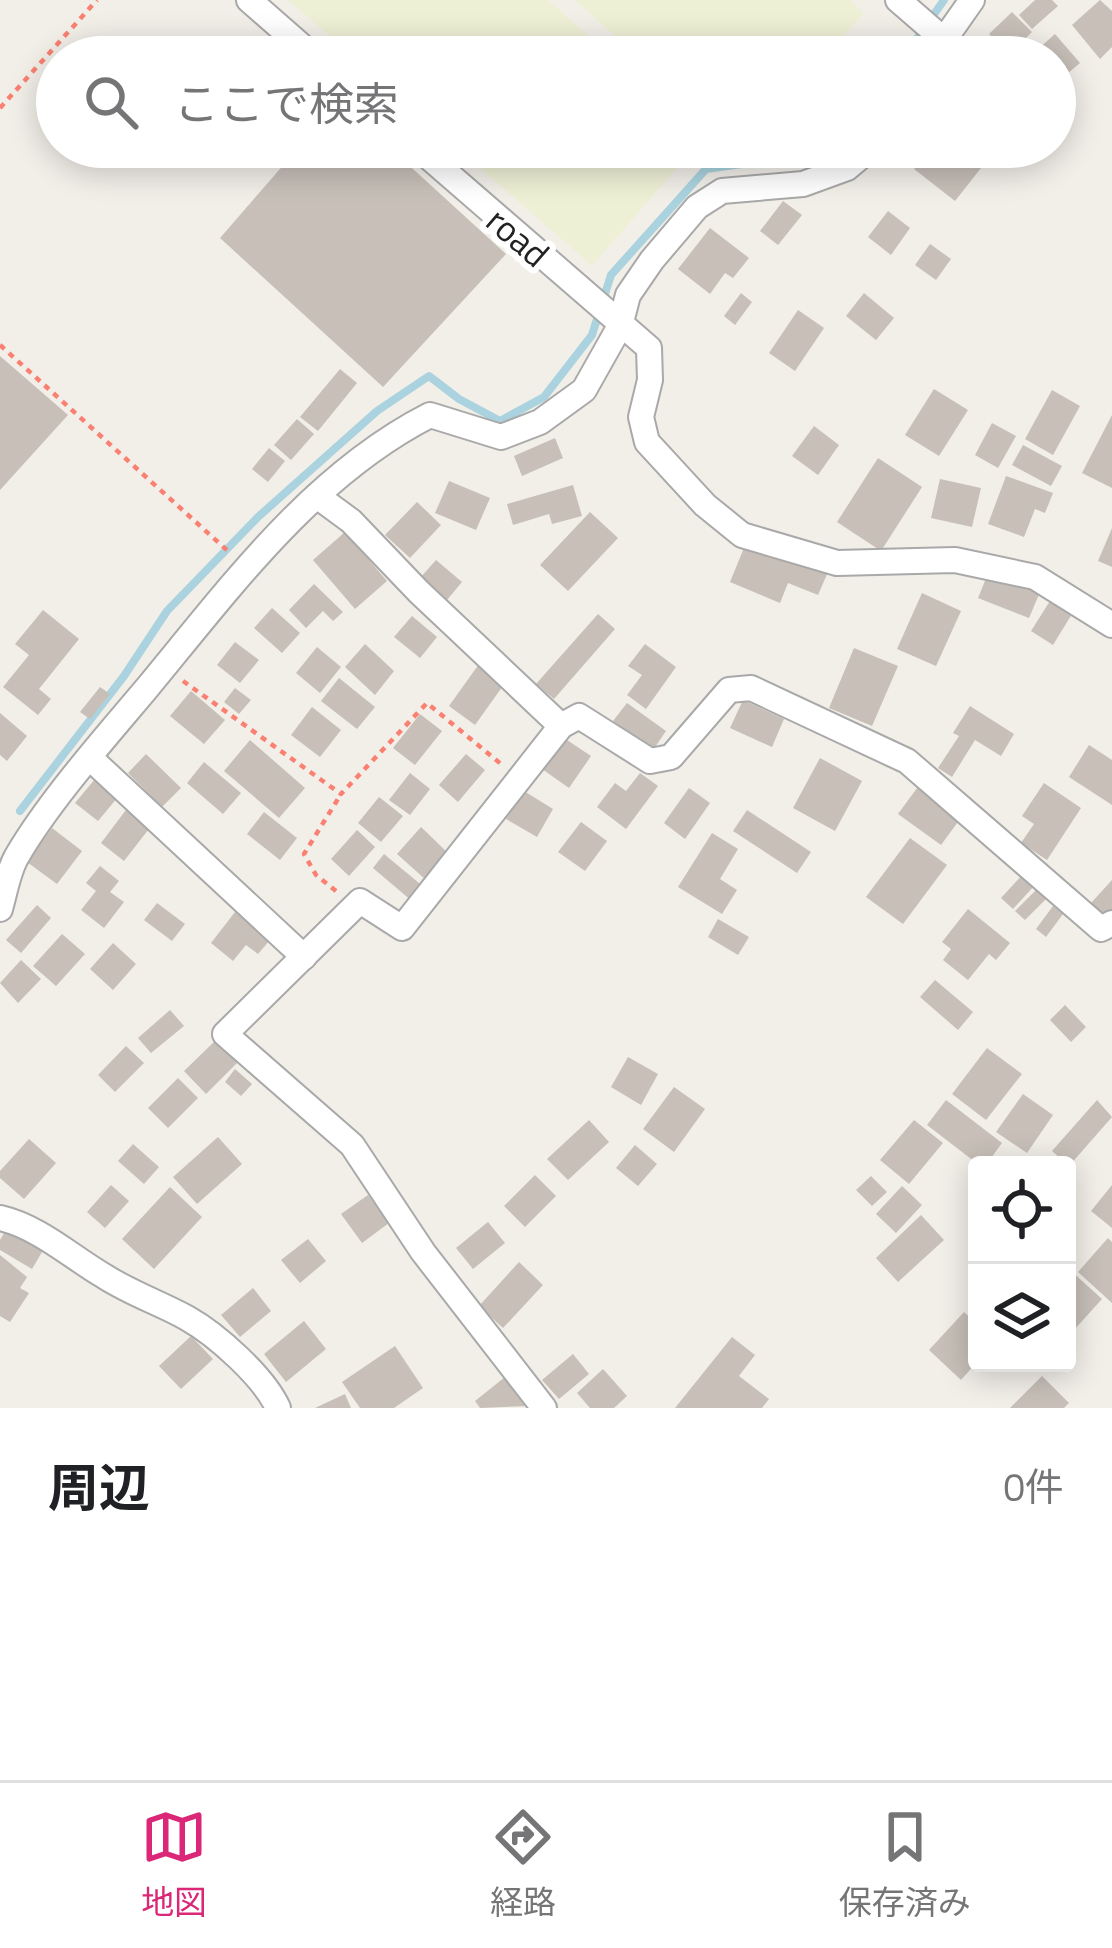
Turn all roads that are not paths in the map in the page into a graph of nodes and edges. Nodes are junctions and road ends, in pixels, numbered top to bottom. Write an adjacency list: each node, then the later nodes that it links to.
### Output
1 (249, 0): 4 (street)
2 (898, 0): 5 (street)
3 (972, 0): 6 (street)
4 (290, 36)
5 (928, 36)
6 (946, 36)
7 (440, 168): 9 (street, road)
8 (848, 168): 9 (street)
9 (620, 326): 10 (street); 11 (street, road)
10 (317, 496): 12 (street); 13 (street)
11 (1112, 625)
12 (561, 726): 15 (street); 16 (street)
13 (90, 758): 14 (street); 16 (street)
14 (0, 909)
15 (1112, 923)
16 (304, 957): 19 (street)
17 (0, 1218): 18 (street)
18 (278, 1408)
19 (544, 1408)

